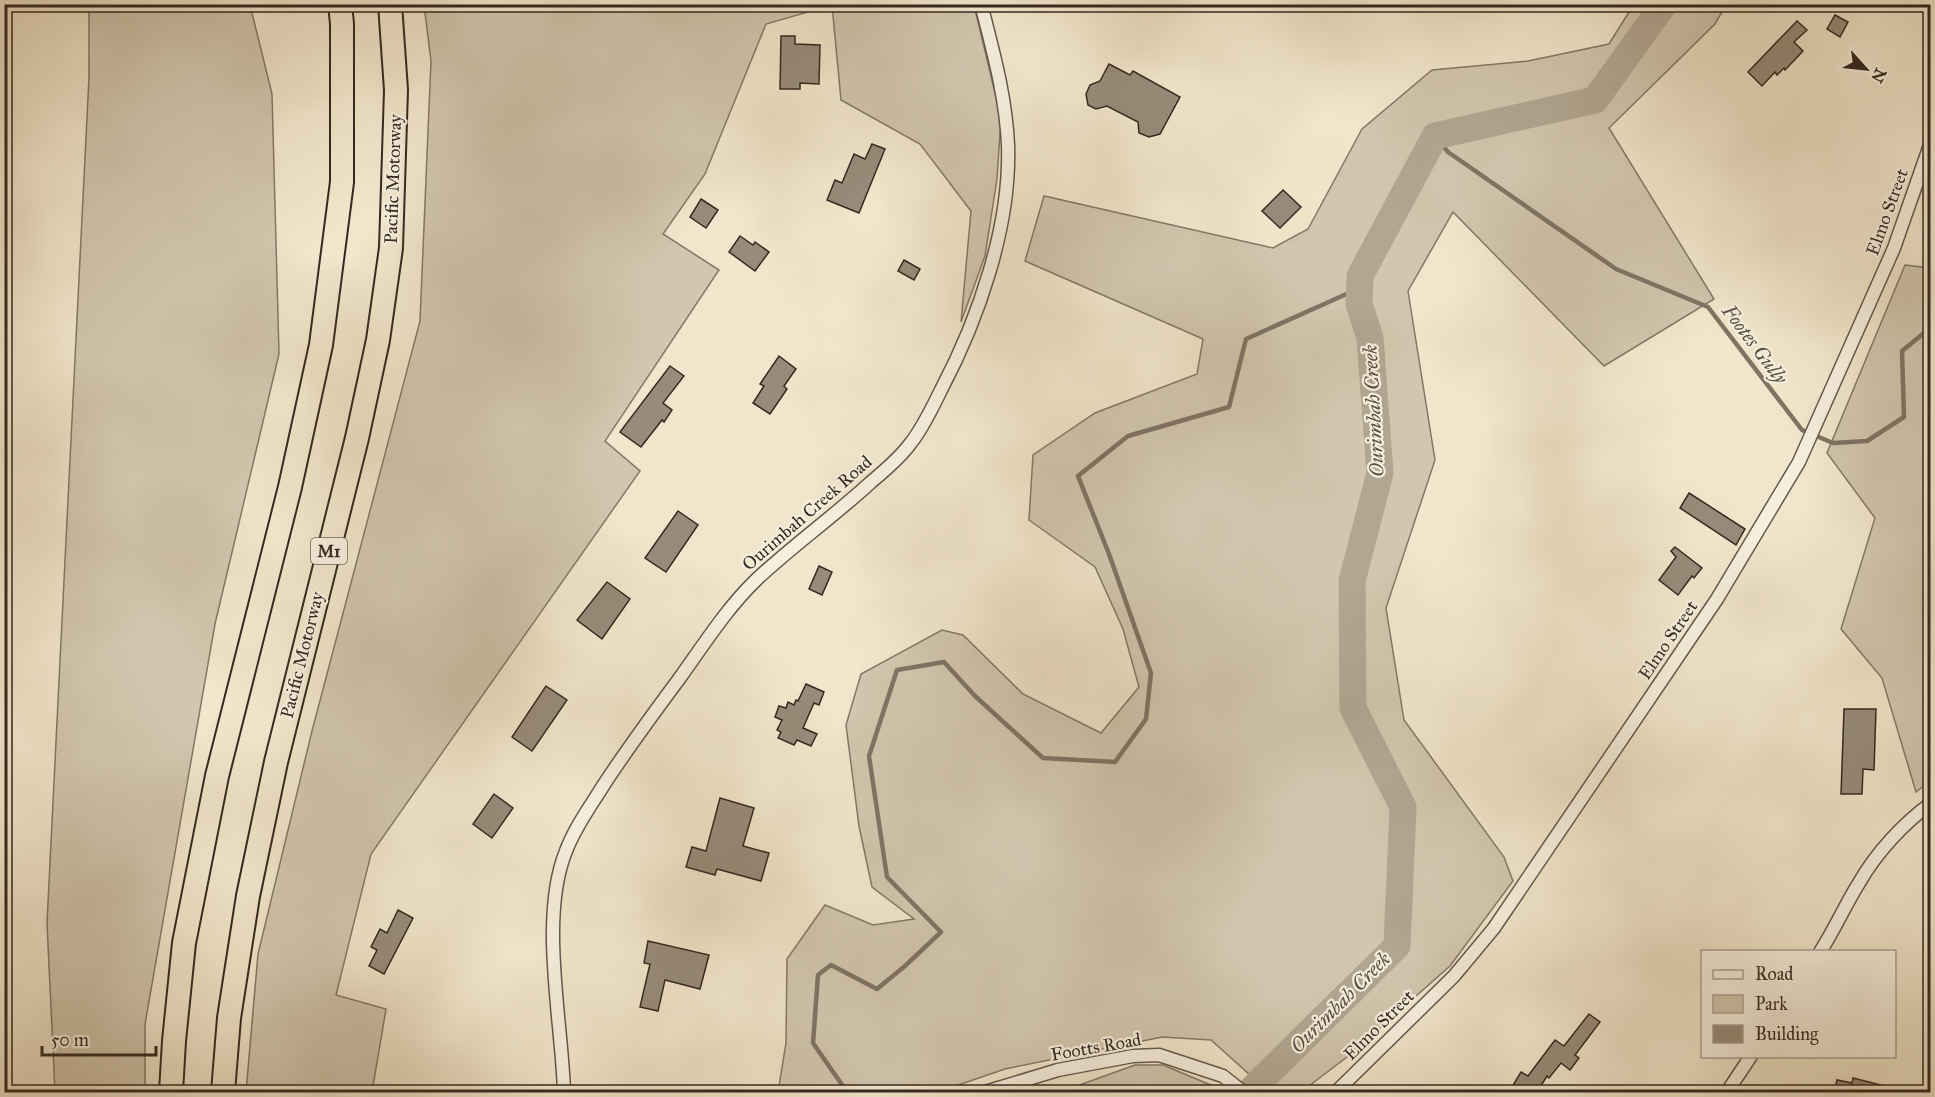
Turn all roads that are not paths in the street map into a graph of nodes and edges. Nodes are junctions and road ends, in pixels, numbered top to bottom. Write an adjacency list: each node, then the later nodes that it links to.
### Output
1 (340, 4): 8 (highway)
2 (390, 4): 9 (highway, Pacific Motorway / M1)
3 (981, 4): 10 (street, Ourimbah Creek Road)
4 (1930, 145): 13 (street, Elmo Street)
5 (1930, 804): 6 (street)
6 (1821, 950)
7 (1750, 1058): 14 (street)
8 (171, 1092)
9 (224, 1092)
10 (564, 1092)
11 (985, 1092): 12 (street, Footts Road)
12 (1243, 1092)
13 (1336, 1092)
14 (1727, 1092)

